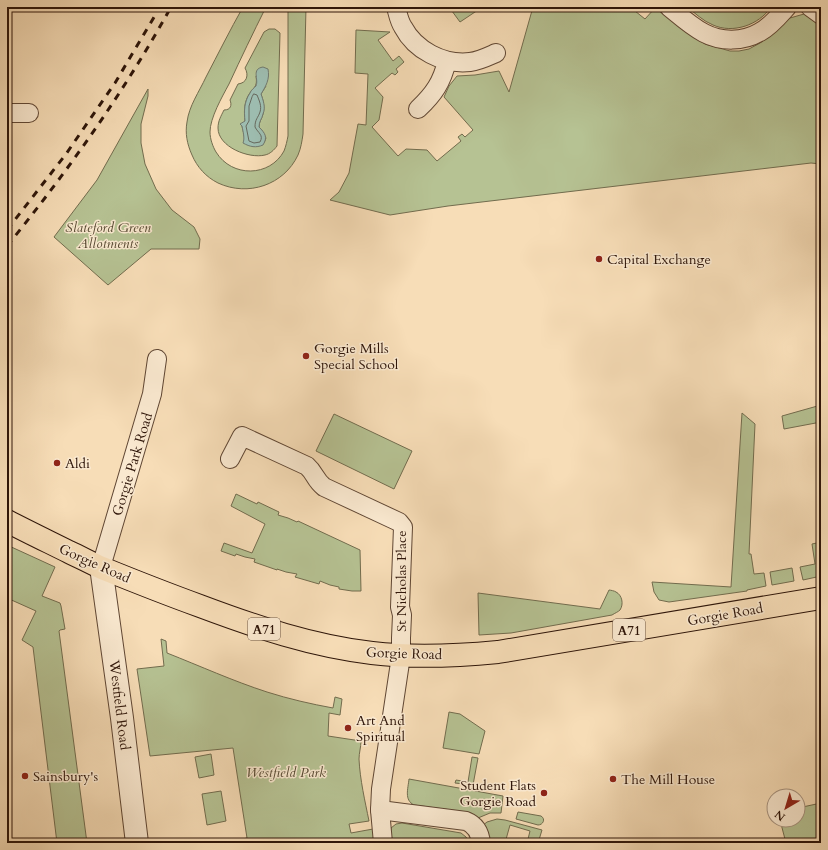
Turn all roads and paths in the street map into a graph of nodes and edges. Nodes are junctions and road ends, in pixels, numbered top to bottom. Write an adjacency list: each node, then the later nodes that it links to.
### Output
1 (396, 7): 7 (street)
2 (669, 7): 3 (street)
3 (787, 7)
4 (810, 7): 5 (street)
5 (821, 15)
6 (496, 53): 7 (street)
7 (447, 61): 8 (street)
8 (418, 109)
9 (7, 113): 10 (street)
10 (29, 113)
11 (157, 359): 14 (street, Gorgie Park Road)
12 (230, 459): 16 (street, St Nicholas Place)
13 (7, 522): 14 (main road, Gorgie Road / A71)
14 (101, 567): 16 (main road, Gorgie Road / A71); 18 (street, Westfield Road)
15 (821, 598): 16 (main road, Gorgie Road / A71)
16 (401, 656): 17 (street)
17 (380, 810): 19 (street); 20 (street)
18 (137, 843)
19 (383, 843)
20 (480, 843)

